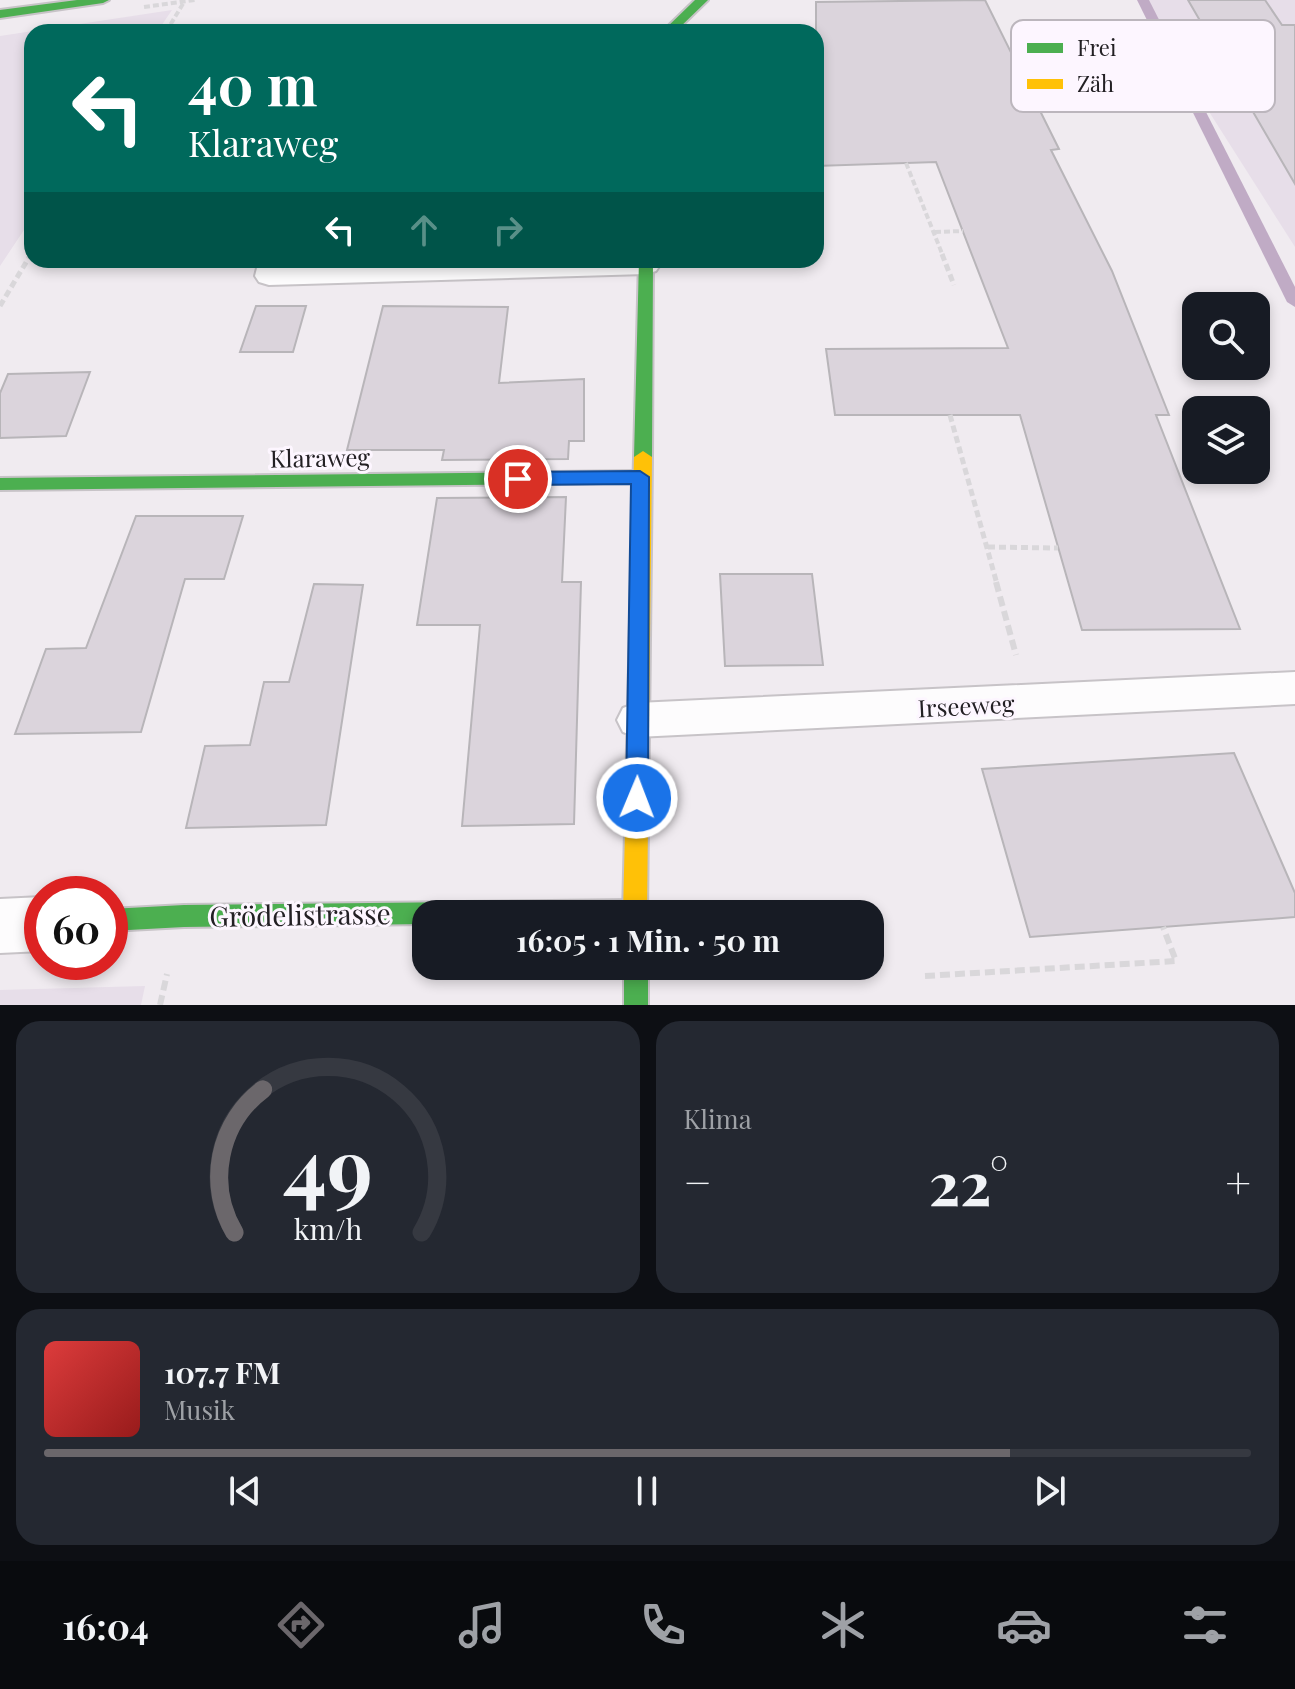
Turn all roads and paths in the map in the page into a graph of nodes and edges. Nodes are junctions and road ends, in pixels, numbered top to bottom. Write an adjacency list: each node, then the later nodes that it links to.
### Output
1 (103, 0): 4 (main road)
2 (700, 0): 6 (main road)
3 (185, 1): 5 (path)
4 (0, 14)
5 (171, 24)
6 (676, 24)
7 (906, 163): 9 (path)
8 (963, 231): 9 (path)
9 (935, 232): 14 (path)
10 (24, 266): 15 (path)
11 (271, 268): 12 (lane)
12 (501, 268)
13 (646, 268): 17 (main road)
14 (954, 285)
15 (0, 306)
16 (950, 415): 19 (path)
17 (640, 477): 18 (main road, Klaraweg); 23 (main road)
18 (0, 484)
19 (988, 547): 20 (path); 22 (path)
20 (1058, 548)
21 (1295, 688): 22 (lane, Irseeweg)
22 (1029, 702): 23 (lane, Irseeweg)
23 (637, 720): 24 (main road)
24 (635, 900)
25 (412, 914): 26 (main road, Grödelistrasse)
26 (128, 919)
27 (24, 925): 28 (street)
28 (0, 926)
29 (1163, 927): 30 (path)
30 (925, 976)
31 (636, 980): 32 (main road)
32 (636, 1005)

